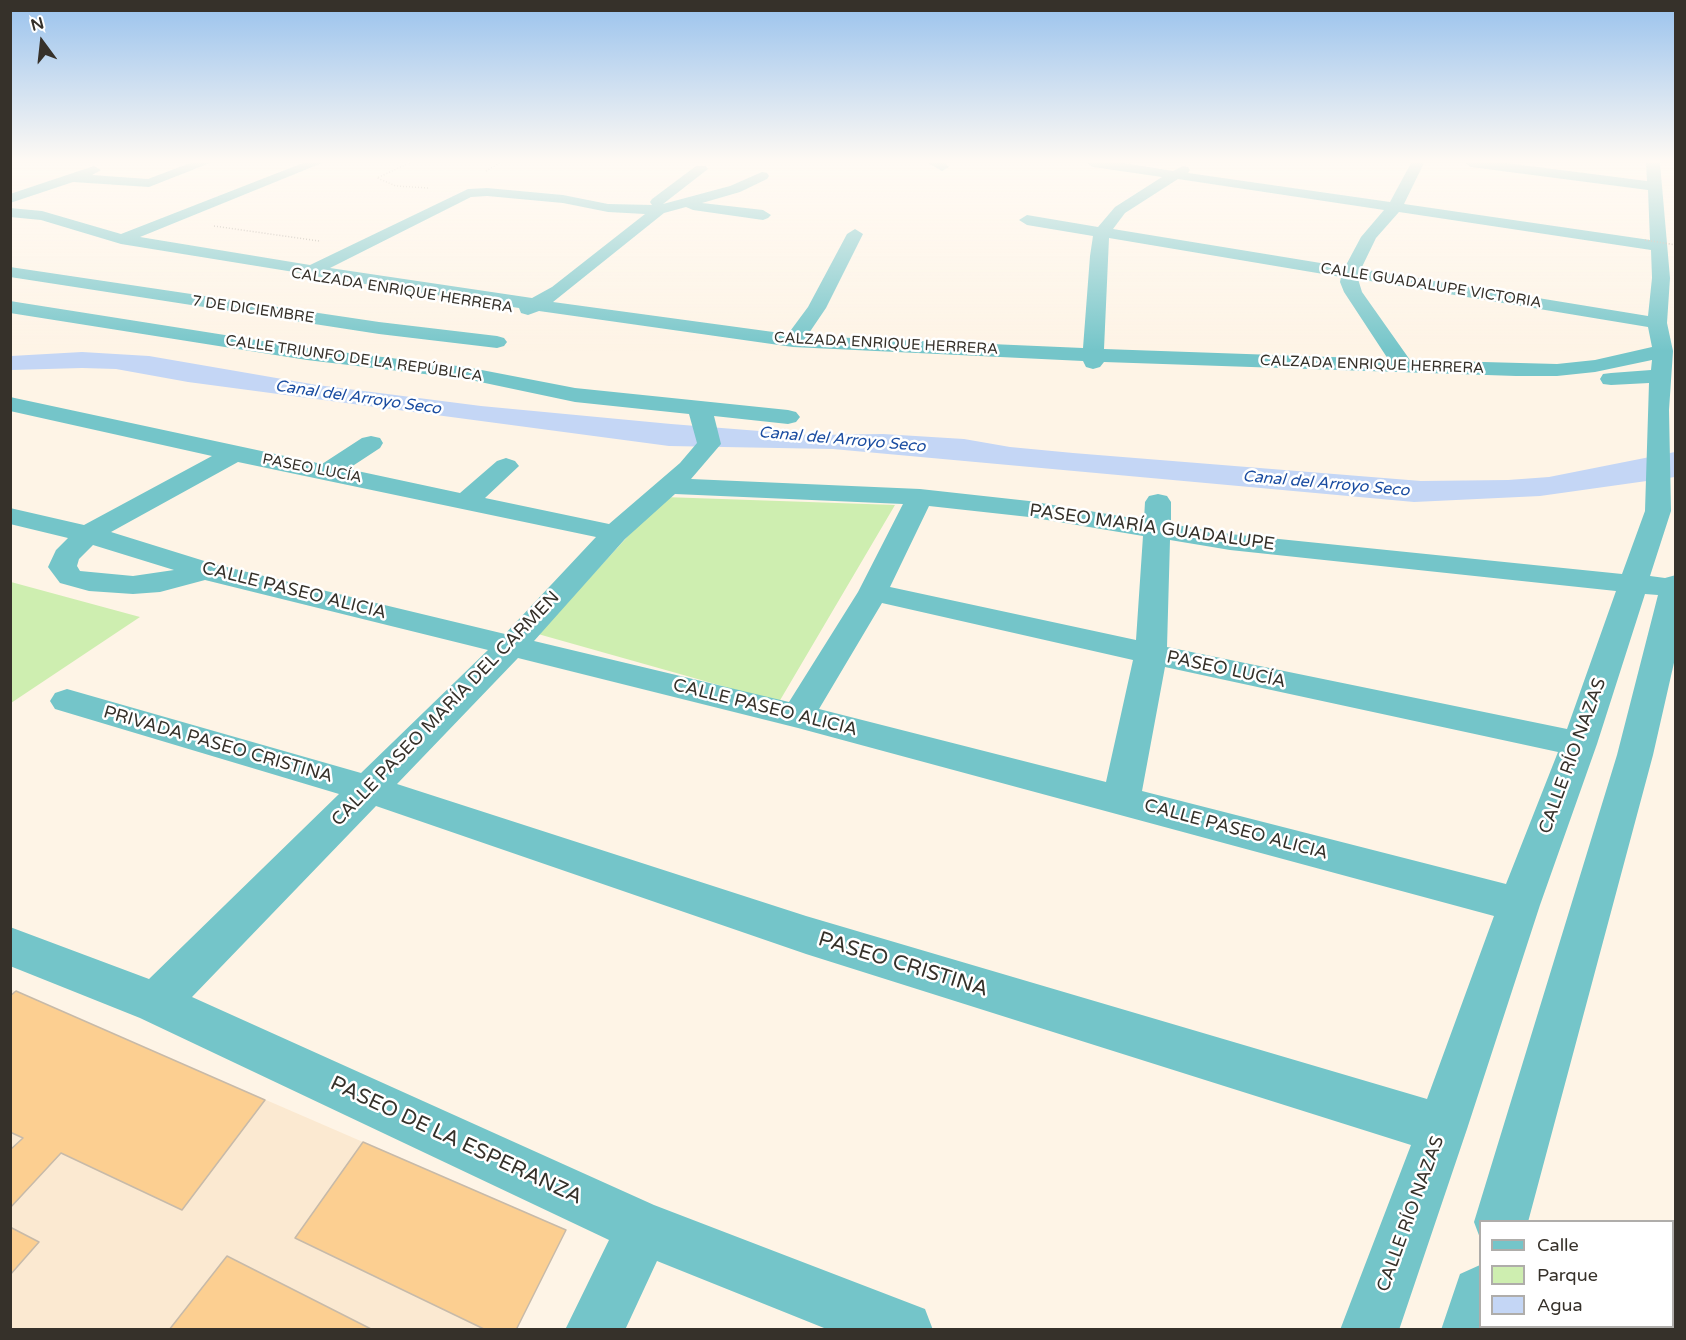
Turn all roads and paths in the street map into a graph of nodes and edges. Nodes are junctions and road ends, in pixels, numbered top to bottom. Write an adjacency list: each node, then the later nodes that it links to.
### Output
1 (59, 226): 14 (street, CALZADA ENRIQUE HERRERA)
2 (72, 226): 14 (street, CALZADA ENRIQUE HERRERA)
3 (156, 226): 14 (street)
4 (211, 226): 16 (path)
5 (400, 226): 16 (street)
6 (634, 226): 21 (street)
7 (1062, 226): 12 (street, CALLE GUADALUPE VICTORIA)
8 (1107, 226): 12 (street)
9 (1379, 226): 19 (street)
10 (1528, 226): 15 (street)
11 (1658, 226): 15 (street, CALLE RÍO NAZAS)
12 (1102, 232): 19 (street, CALLE GUADALUPE VICTORIA); 25 (street)
13 (855, 234): 23 (street)
14 (117, 240): 18 (street, CALZADA ENRIQUE HERRERA)
15 (1660, 244): 22 (street, CALLE RÍO NAZAS)
16 (360, 246): 18 (street)
17 (10, 272): 21 (street, 7 DE DICIEMBRE)
18 (307, 272): 21 (street, CALZADA ENRIQUE HERRERA)
19 (1351, 273): 22 (street, CALLE GUADALUPE VICTORIA); 26 (street)
20 (10, 307): 27 (street, CALLE TRIUNFO DE LA REPÚBLICA)
21 (516, 320): 23 (street, CALZADA ENRIQUE HERRERA); 25 (street, CALZADA ENRIQUE HERRERA); 27 (street)
22 (1657, 323): 24 (street, CALLE RÍO NAZAS)
23 (793, 341): 25 (street, CALZADA ENRIQUE HERRERA)
24 (1663, 351): 26 (street, CALZADA ENRIQUE HERRERA); 28 (street, CALLE RÍO NAZAS)
25 (1094, 359): 26 (street, CALZADA ENRIQUE HERRERA); 28 (street, CALZADA ENRIQUE HERRERA)
26 (1404, 367)
27 (466, 373): 31 (street, CALLE TRIUNFO DE LA REPÚBLICA)
28 (1661, 376): 44 (street, CALLE RÍO NAZAS)
29 (10, 404): 33 (street, PASEO LUCÍA)
30 (788, 417): 31 (street, CALLE TRIUNFO DE LA REPÚBLICA)
31 (704, 424): 36 (street, CALLE PASEO MARÍA DEL CARMEN)
32 (371, 443): 35 (street)
33 (234, 454): 35 (street, PASEO LUCÍA); 42 (street)
34 (506, 466): 38 (street)
35 (327, 472): 38 (street, PASEO LUCÍA)
36 (670, 486): 37 (street, PASEO MARÍA GUADALUPE); 41 (street, CALLE PASEO MARÍA DEL CARMEN)
37 (921, 496): 40 (street, PASEO MARÍA GUADALUPE); 45 (street)
38 (467, 500): 41 (street, PASEO LUCÍA)
39 (10, 516): 42 (street, CALLE PASEO ALICIA)
40 (1157, 516): 44 (street, PASEO MARÍA GUADALUPE); 47 (street)
41 (615, 533): 46 (street, CALLE PASEO MARÍA DEL CARMEN)
42 (88, 534): 43 (street, CALLE PASEO ALICIA); 43 (street)
43 (205, 571): 46 (street, CALLE PASEO ALICIA)
44 (1665, 586): 50 (street, CALLE RÍO NAZAS); 57 (street, CALLE RÍO NAZAS)
45 (873, 592): 47 (street, PASEO LUCÍA); 49 (street)
46 (513, 644): 49 (street, CALLE PASEO ALICIA); 51 (street, CALLE PASEO MARÍA DEL CARMEN)
47 (1151, 654): 50 (street, PASEO LUCÍA); 52 (street)
48 (67, 701): 51 (street, PRIVADA PASEO CRISTINA)
49 (798, 716): 52 (street, CALLE PASEO ALICIA)
50 (1579, 744): 53 (street, CALLE RÍO NAZAS)
51 (368, 789): 55 (street, CALLE PASEO MARÍA DEL CARMEN); 56 (street, PASEO CRISTINA)
52 (1121, 800): 53 (street, CALLE PASEO ALICIA)
53 (1519, 905): 56 (street, CALLE RÍO NAZAS)
54 (10, 946): 55 (street, PASEO DE LA ESPERANZA)
55 (156, 1003): 58 (street, PASEO DE LA ESPERANZA)
56 (1442, 1129): 62 (street, CALLE RÍO NAZAS)
57 (1501, 1220)
58 (644, 1228): 60 (street); 61 (street, PASEO DE LA ESPERANZA)
59 (1479, 1298): 63 (street)
60 (594, 1329)
61 (904, 1329)
62 (1369, 1329)
63 (1470, 1329)

